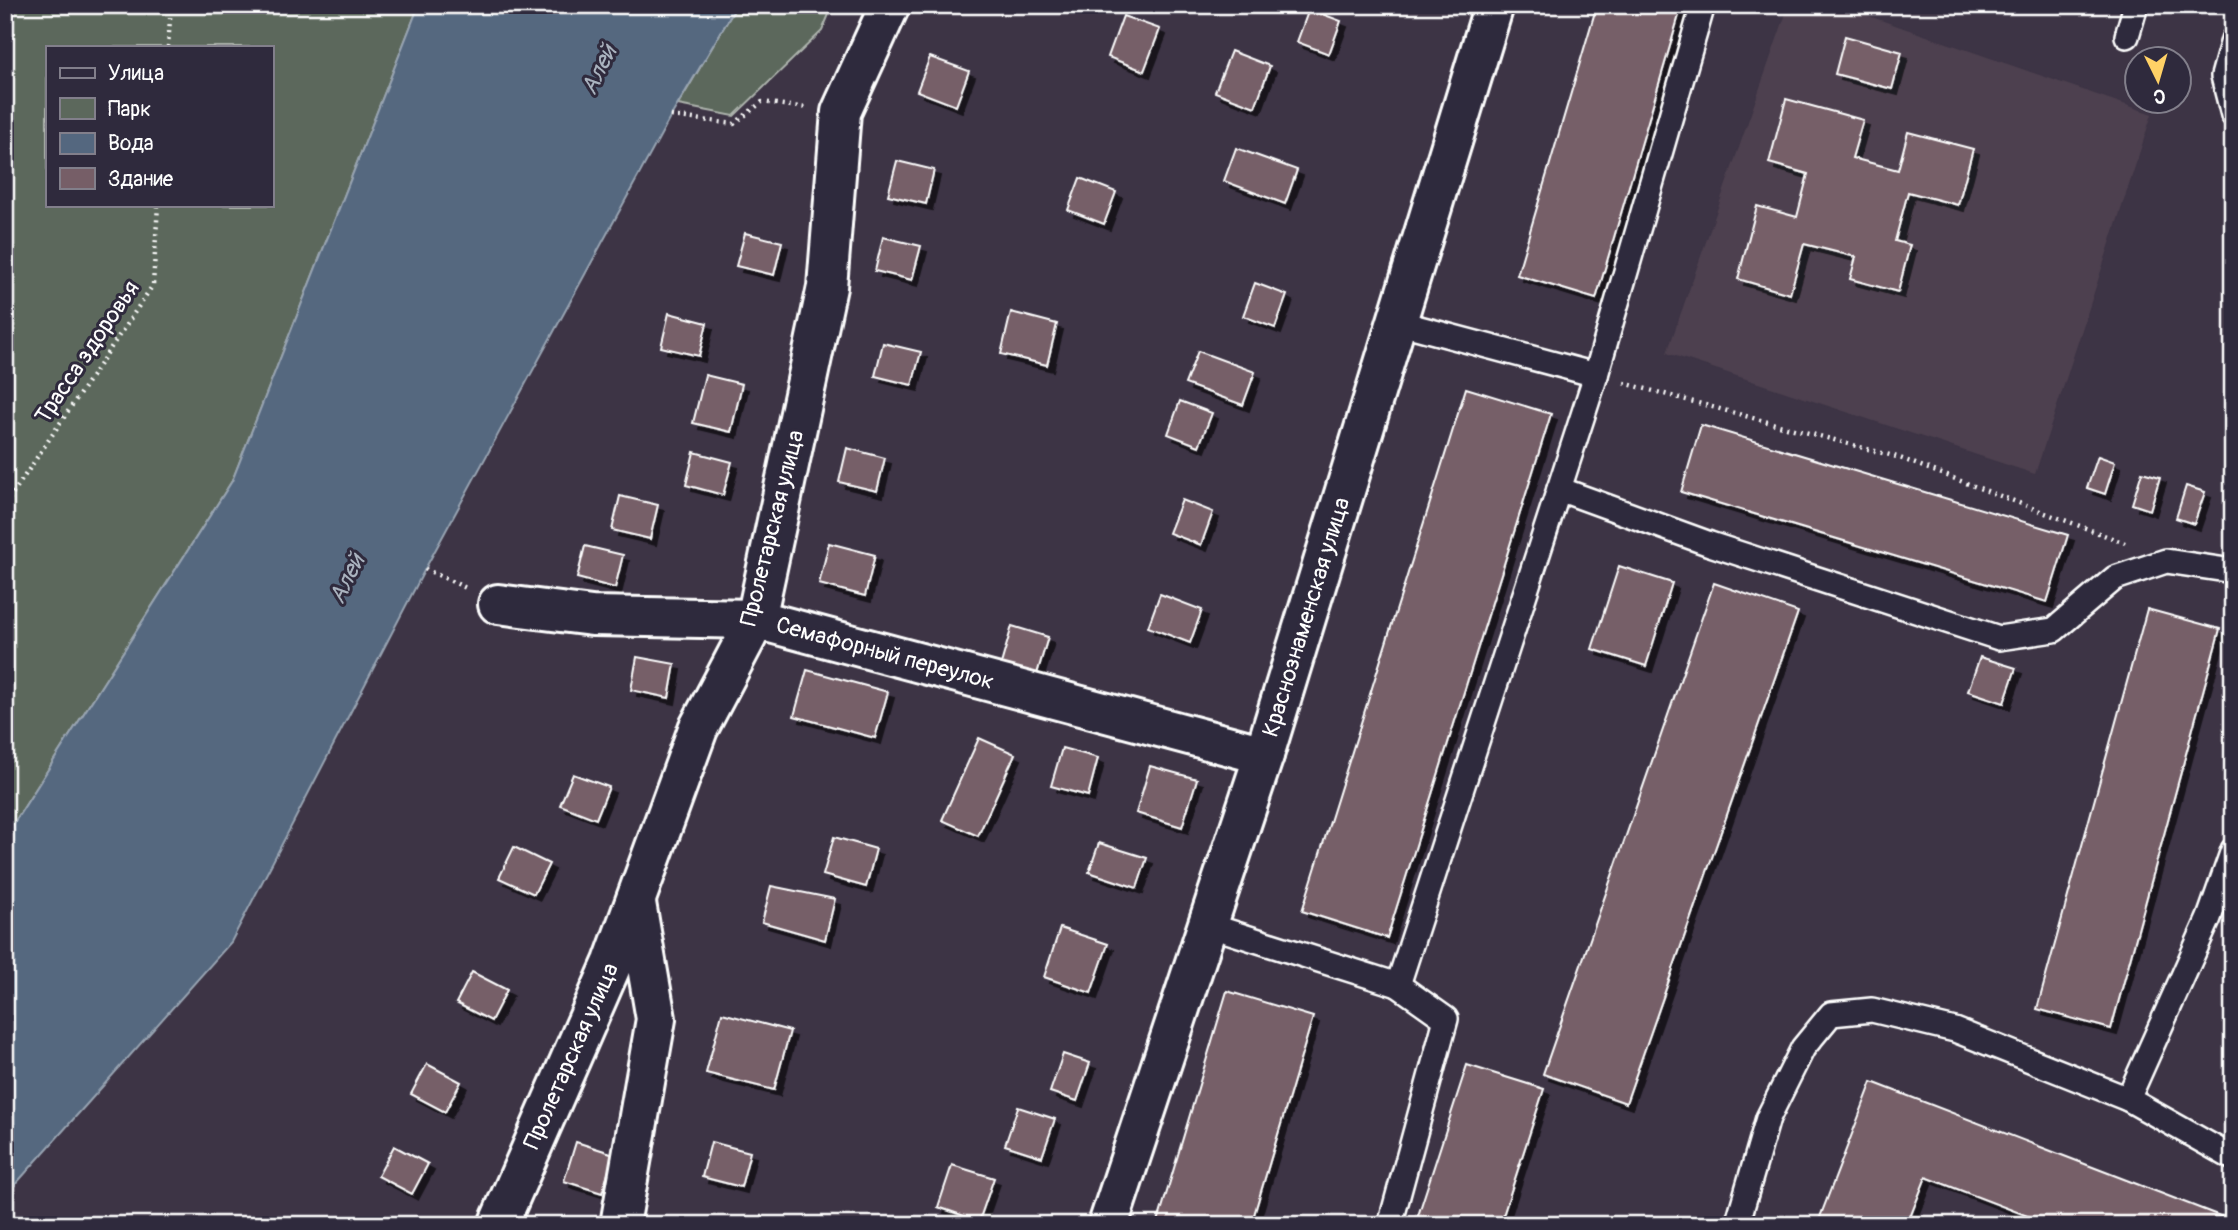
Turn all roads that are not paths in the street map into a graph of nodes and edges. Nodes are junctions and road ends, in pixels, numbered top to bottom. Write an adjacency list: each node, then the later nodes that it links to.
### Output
1 (890, 5): 13 (street, Пролетарская улица)
2 (1494, 5): 8 (street, Краснознаменская улица)
3 (1703, 5): 9 (lane)
4 (2136, 5): 5 (lane)
5 (2127, 36)
6 (2233, 40): 7 (lane)
7 (2233, 115)
8 (1397, 322): 9 (lane); 14 (street, Краснознаменская улица)
9 (1596, 376): 10 (lane)
10 (1559, 489): 11 (lane); 18 (lane)
11 (2233, 571)
12 (498, 604): 13 (street, Семафорный переулок)
13 (756, 619): 14 (street, Семафорный переулок); 16 (street, Пролетарская улица)
14 (1264, 755): 17 (street, Краснознаменская улица)
15 (2233, 850): 19 (lane)
16 (636, 901): 21 (street, Пролетарская улица); 22 (street)
17 (1208, 925): 18 (lane); 23 (street, Краснознаменская улица)
18 (1398, 985): 24 (lane)
19 (2128, 1099): 20 (lane); 25 (lane)
20 (2233, 1158)
21 (498, 1225)
22 (620, 1225)
23 (1108, 1225)
24 (1390, 1225)
25 (1737, 1225)

